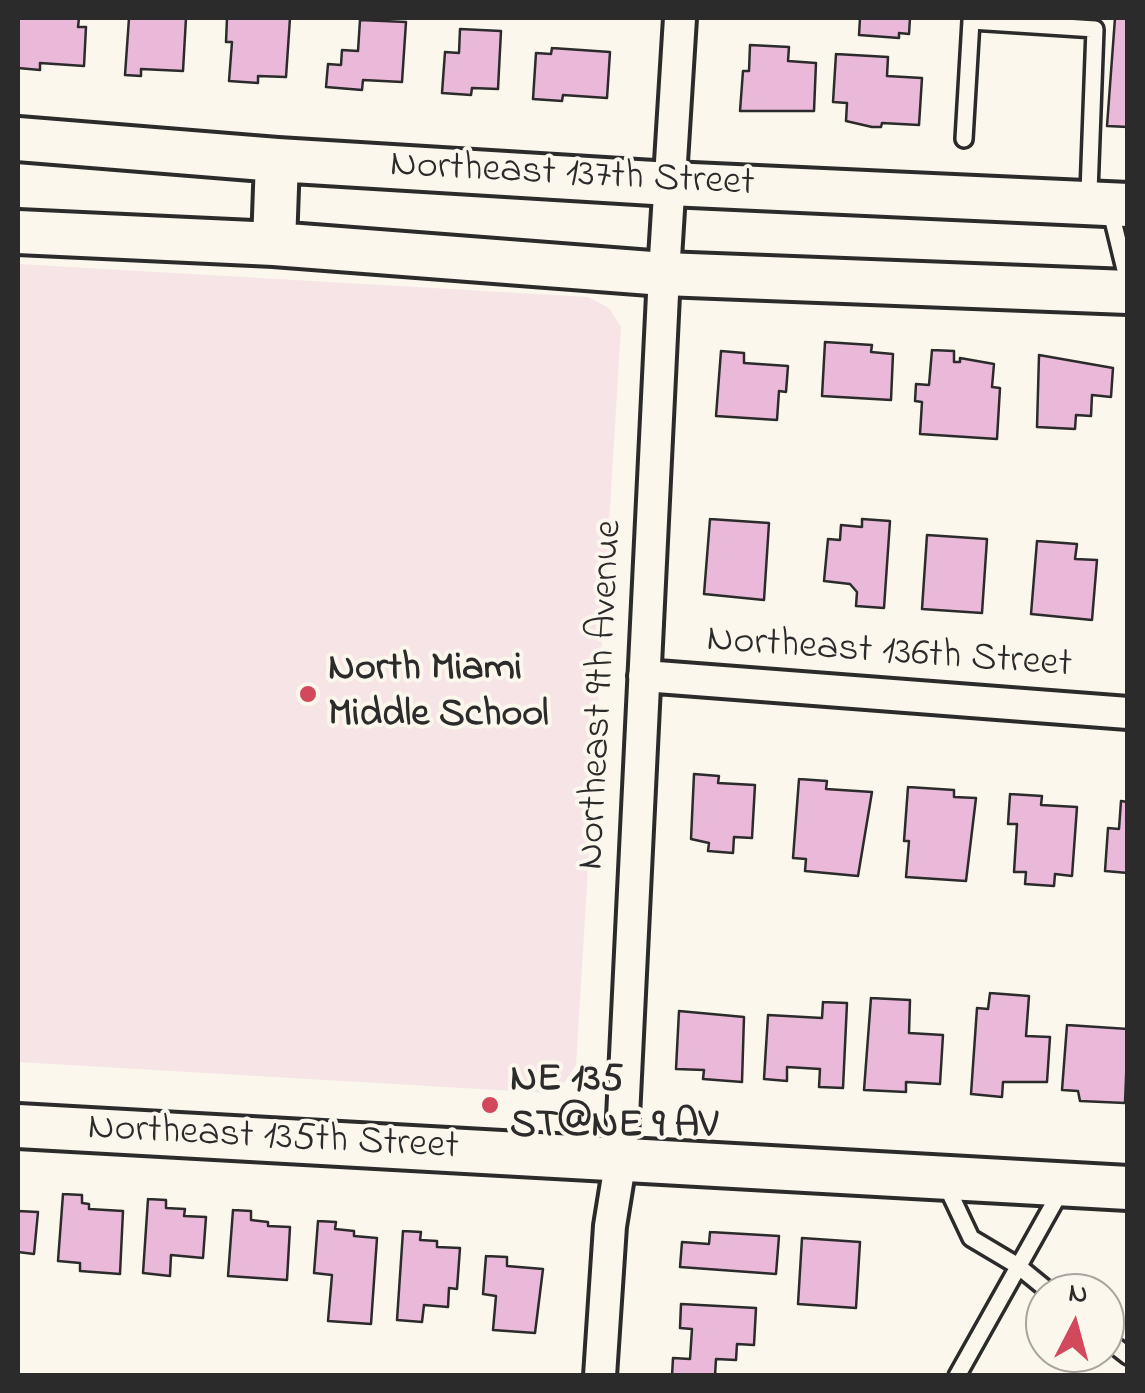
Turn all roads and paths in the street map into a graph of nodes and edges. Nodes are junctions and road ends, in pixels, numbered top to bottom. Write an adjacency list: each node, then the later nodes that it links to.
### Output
1 (680, 18): 5 (street, Northeast 9th Avenue)
2 (18, 139): 4 (street, Northeast 137th Street)
3 (964, 139): 6 (lane)
4 (277, 160): 5 (street, Northeast 137th Street); 8 (street)
5 (670, 184): 6 (street, Northeast 137th Street); 9 (street, Northeast 9th Avenue)
6 (1118, 204): 10 (lane)
7 (18, 232): 8 (street)
8 (274, 244): 9 (street)
9 (664, 274): 11 (street); 12 (street, Northeast 9th Avenue)
10 (1128, 282)
11 (1128, 292)
12 (644, 676): 13 (street, Northeast 136th Street); 15 (street, Northeast 9th Avenue)
13 (1128, 714)
14 (18, 1126): 15 (street, Northeast 135th Street)
15 (621, 1158): 16 (street, Northeast 135th Street); 21 (street, Northeast 9th Avenue)
16 (942, 1177): 17 (street, Northeast 135th Street); 19 (lane)
17 (1066, 1184): 18 (street, Northeast 135th Street); 19 (lane)
18 (1128, 1188)
19 (1018, 1266): 20 (lane); 22 (lane)
20 (1027, 1273)
21 (600, 1376)
22 (957, 1376)

